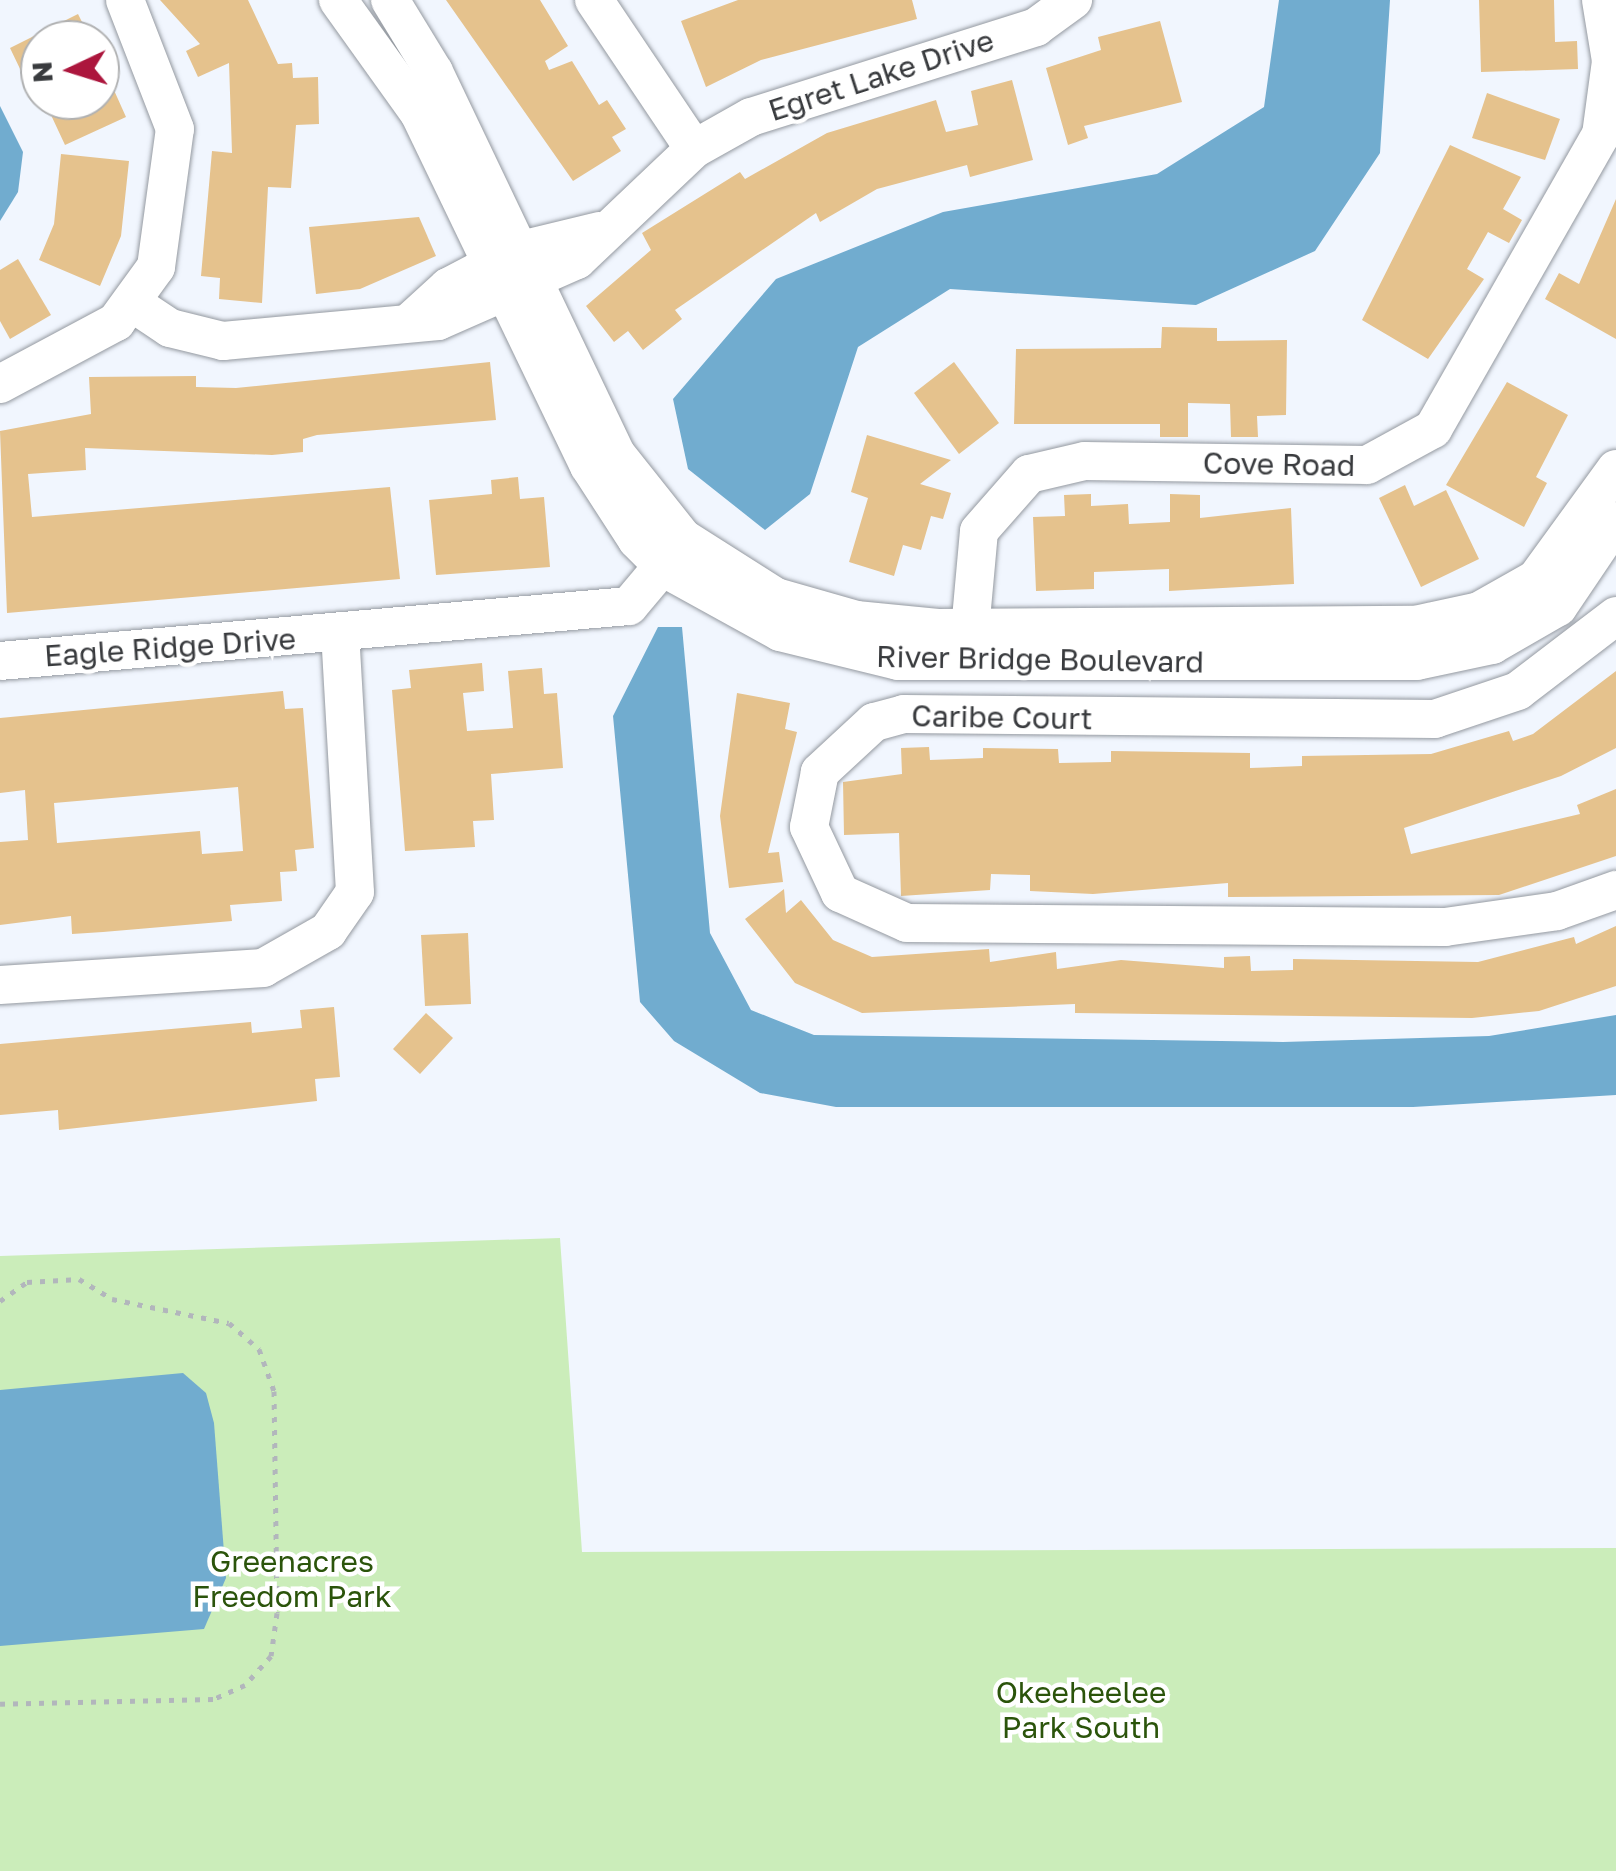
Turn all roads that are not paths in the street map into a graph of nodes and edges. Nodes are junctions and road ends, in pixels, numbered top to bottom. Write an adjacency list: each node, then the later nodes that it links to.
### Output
1 (125, 0): 9 (street)
2 (338, 0): 8 (street, River Bridge Boulevard)
3 (390, 0): 8 (street, River Bridge Boulevard)
4 (594, 0): 7 (street)
5 (1073, 0): 7 (street, Egret Lake Drive)
6 (1600, 0): 16 (street, Cove Road)
7 (694, 148): 8 (street, Egret Lake Drive)
8 (510, 273): 9 (street, Egret Lake Drive); 13 (street, River Bridge Boulevard)
9 (134, 304): 10 (street)
10 (0, 384)
11 (1616, 469): 16 (street, River Bridge Boulevard)
12 (1616, 521): 16 (street, River Bridge Boulevard)
13 (666, 544): 15 (street, Eagle Ridge Drive); 16 (street, River Bridge Boulevard)
14 (1616, 616): 18 (street, Caribe Court)
15 (340, 634): 17 (street, Eagle Ridge Drive); 19 (street, Eagle Ridge Drive)
16 (969, 645)
17 (0, 661)
18 (1616, 890)
19 (0, 985)

